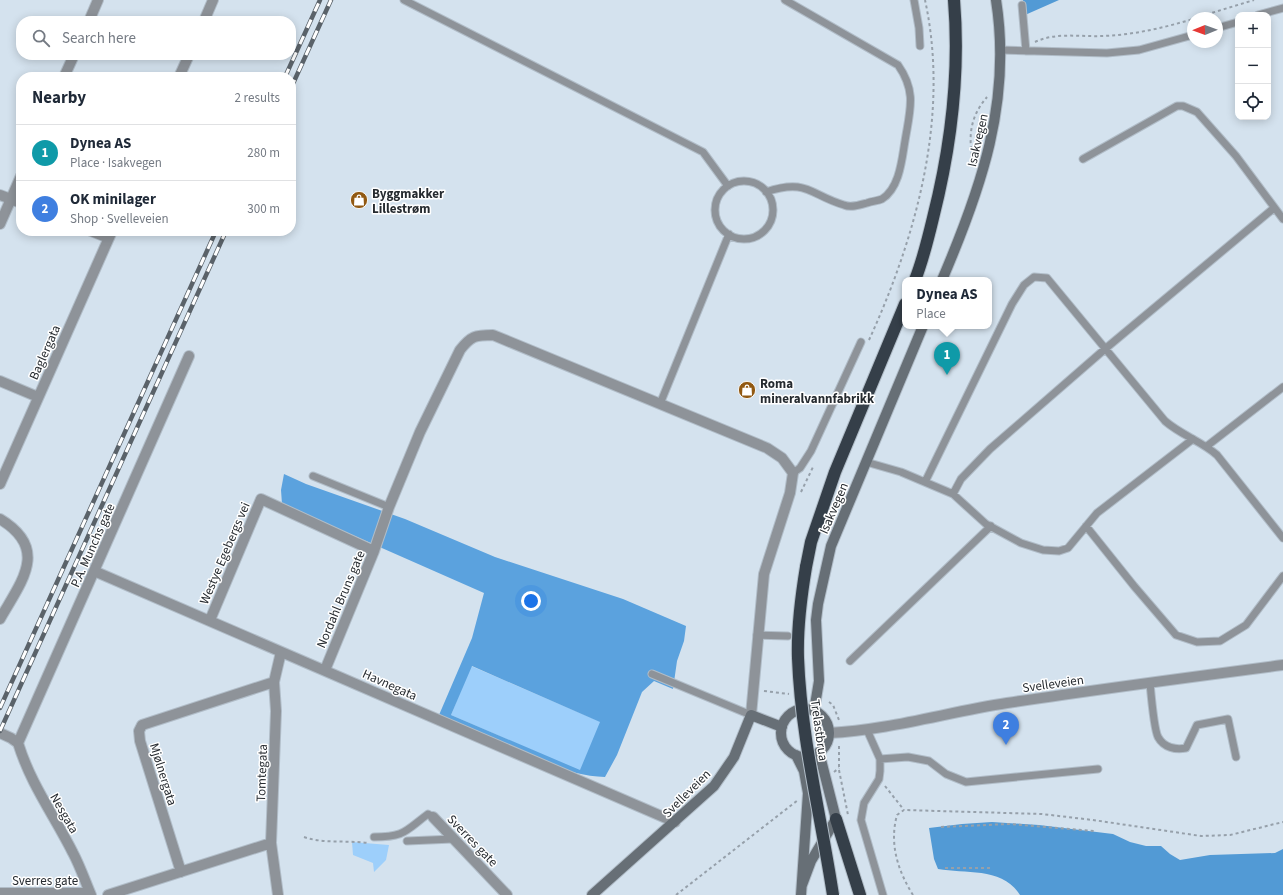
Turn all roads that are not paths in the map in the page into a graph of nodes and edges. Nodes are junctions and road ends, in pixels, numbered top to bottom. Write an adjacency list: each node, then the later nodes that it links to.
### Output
1 (98, 0): 11 (street)
2 (213, 0): 12 (street)
3 (404, 0): 24 (lane)
4 (785, 0): 26 (lane)
5 (914, 0): 16 (lane)
6 (954, 0): 35 (highway)
7 (996, 0): 17 (street, Isakvegen)
8 (1022, 5): 18 (lane)
9 (1283, 8): 10 (lane)
10 (1269, 12)
11 (91, 16)
12 (206, 16)
13 (1235, 23): 14 (lane)
14 (1223, 26)
15 (1187, 37): 18 (lane)
16 (920, 46)
17 (1000, 50): 18 (lane); 36 (street, Isakvegen)
18 (1026, 51)
19 (72, 60): 21 (street)
20 (187, 60): 22 (street)
21 (66, 72)
22 (181, 72)
23 (1083, 159): 30 (lane)
24 (728, 186): 26 (lane); 33 (lane)
25 (16, 188): 28 (street)
26 (766, 192): 33 (lane)
27 (0, 195): 28 (street)
28 (11, 199): 29 (street); 32 (street)
29 (16, 201)
30 (1274, 208): 31 (lane); 40 (lane)
31 (1283, 219)
32 (0, 224)
33 (729, 234): 45 (lane)
34 (110, 236): 44 (street, Baglergata)
35 (916, 277)
36 (943, 277)
37 (902, 311): 100 (highway, Trelastbrua, bridge)
38 (922, 329): 48 (street, Isakvegen)
39 (864, 342): 49 (lane)
40 (1105, 349): 46 (lane); 51 (lane); 53 (lane)
41 (189, 356): 60 (street, P.A. Munchs gate)
42 (0, 381): 44 (street)
43 (1283, 387): 47 (lane)
44 (38, 397): 52 (street, Baglergata)
45 (660, 404): 49 (street, Nordahl Bruns gate); 54 (street, Nordahl Bruns gate)
46 (1193, 438): 47 (lane); 57 (lane)
47 (1207, 446): 58 (lane)
48 (866, 462): 51 (lane); 73 (street, Isakvegen)
49 (793, 473): 64 (street)
50 (312, 476): 54 (lane)
51 (925, 482): 53 (lane)
52 (0, 484)
53 (953, 494): 56 (lane)
54 (389, 507): 59 (street, Nordahl Bruns gate)
55 (0, 520): 62 (street)
56 (991, 526): 57 (lane); 67 (lane)
57 (1086, 526): 61 (lane)
58 (1282, 534)
59 (374, 551): 63 (street, Westye Egebergs vei); 69 (street, Nordahl Bruns gate)
60 (94, 571): 63 (street, Havnegata); 79 (street, P.A. Munchs gate)
61 (1283, 576)
62 (0, 619)
63 (210, 620): 66 (street, Havnegata)
64 (757, 635): 65 (lane); 74 (street)
65 (788, 636)
66 (281, 652): 69 (street, Havnegata); 71 (street, Tomtegata)
67 (850, 661)
68 (1283, 665): 72 (street, Svelleveien)
69 (325, 670): 87 (street, Havnegata)
70 (652, 674): 74 (lane)
71 (274, 682): 91 (street, Tomtegata); 92 (street, Mjølnergata)
72 (1150, 683): 76 (street, Svelleveien); 82 (lane)
73 (814, 711): 75 (street); 78 (street)
74 (751, 715): 75 (street); 87 (street, Svelleveien)
75 (782, 727): 81 (street)
76 (867, 730): 78 (street, Svelleveien); 83 (lane)
77 (0, 733): 79 (street)
78 (829, 733): 80 (street)
79 (18, 744): 95 (street, Nesgata)
80 (819, 752): 81 (street); 86 (street)
81 (796, 755): 93 (street)
82 (1236, 757)
83 (880, 760): 84 (lane); 102 (lane)
84 (1098, 769)
85 (433, 817): 88 (lane, Sverres gate); 89 (street, Sverres gate)
86 (836, 819): 93 (street); 101 (highway)
87 (675, 822): 99 (street, Svelleveien)
88 (374, 837)
89 (453, 839): 90 (lane); 98 (street, Sverres gate)
90 (407, 841)
91 (271, 843): 92 (street); 97 (street, Tomtegata)
92 (181, 872): 96 (street)
93 (801, 890)
94 (0, 893): 95 (street, Sverres gate)
95 (91, 894)
96 (108, 895)
97 (278, 895)
98 (507, 895)
99 (592, 895)
100 (833, 895)
101 (860, 895)
102 (883, 895)

